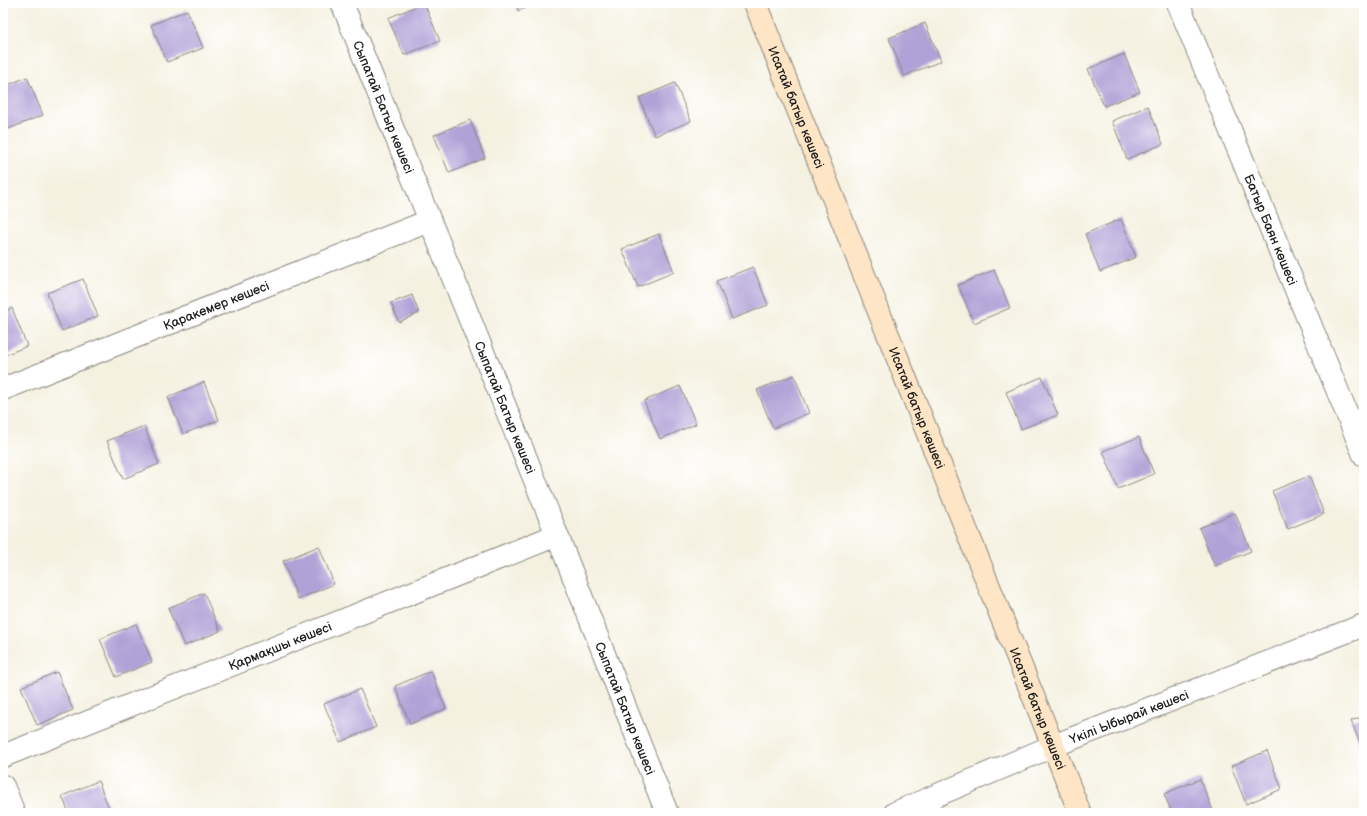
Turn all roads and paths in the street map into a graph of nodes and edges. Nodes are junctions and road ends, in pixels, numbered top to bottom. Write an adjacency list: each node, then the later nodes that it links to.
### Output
1 (342, 3): 4 (street, Сыпатай Батыр көшесі)
2 (755, 3): 9 (street, Исатай батыр көшесі)
3 (1178, 3): 6 (street, Батыр Баян көшесі)
4 (429, 220): 5 (street, Қаракемер көшесі); 7 (street, Сыпатай Батыр көшесі)
5 (3, 389)
6 (1364, 455)
7 (557, 535): 10 (street, Қармақшы көшесі); 13 (street, Сыпатай Батыр көшесі)
8 (1364, 625): 9 (street, Үкілі Ыбырай көшесі)
9 (1053, 746): 14 (street, Үкілі Ыбырай көшесі); 15 (street, Исатай батыр көшесі)
10 (3, 756)
11 (3, 786): 12 (street)
12 (14, 813)
13 (667, 813)
14 (895, 813)
15 (1080, 813)

